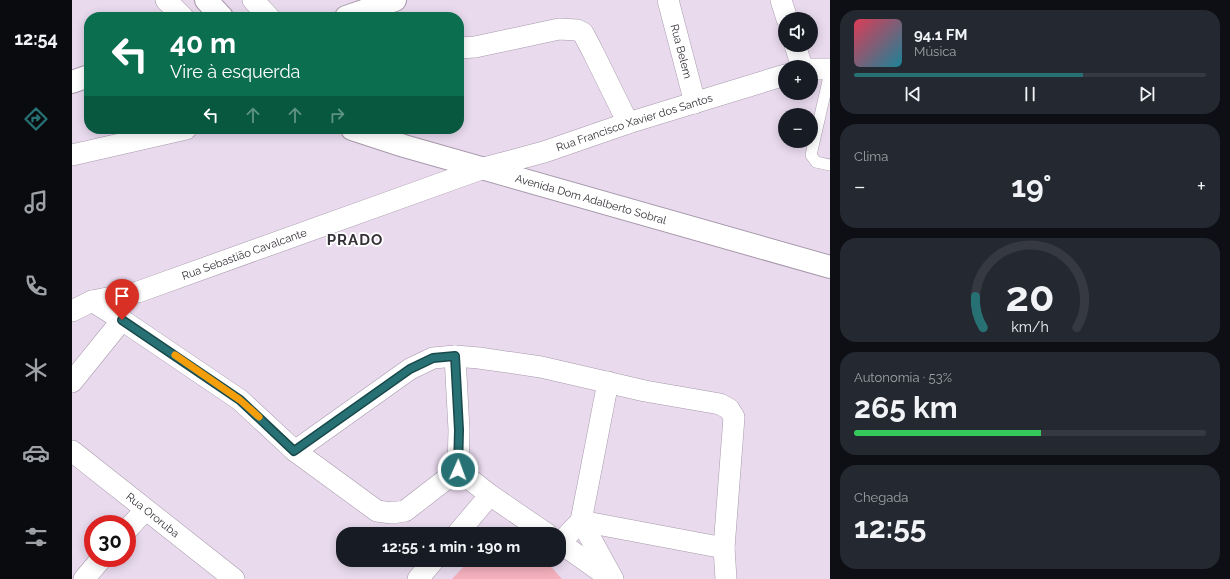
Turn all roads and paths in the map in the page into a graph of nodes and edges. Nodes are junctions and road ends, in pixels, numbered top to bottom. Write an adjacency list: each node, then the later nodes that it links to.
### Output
1 (166, 0): 7 (street)
2 (206, 0): 8 (main road)
3 (253, 0): 9 (street)
4 (395, 0): 10 (main road)
5 (668, 0): 18 (street, Rua Belem)
6 (781, 0): 11 (street)
7 (178, 12)
8 (217, 12)
9 (264, 12)
10 (378, 12)
11 (785, 12)
12 (464, 48): 19 (street)
13 (818, 69): 14 (street)
14 (830, 70): 23 (lane)
15 (778, 77): 18 (street, Rua Francisco Xavier dos Santos)
16 (84, 78): 17 (main road)
17 (72, 82)
18 (695, 103): 19 (street, Rua Francisco Xavier dos Santos)
19 (628, 123): 24 (street, Rua Francisco Xavier dos Santos)
20 (164, 134): 22 (street)
21 (367, 134): 24 (main road, Avenida Dom Adalberto Sobral)
22 (72, 155)
23 (830, 165)
24 (484, 168): 25 (main road, Avenida Dom Adalberto Sobral); 26 (street, Rua Sebastião Cavalcante)
25 (830, 268)
26 (92, 301): 27 (street, Rua Sebastião Cavalcante); 28 (street)
27 (72, 311)
28 (122, 320): 30 (street); 33 (street)
29 (455, 356): 31 (street); 33 (street); 34 (street)
30 (72, 382)
31 (608, 382): 38 (street); 43 (street)
32 (72, 451): 36 (street, Rua Ororuba)
33 (294, 451): 34 (street)
34 (458, 470): 35 (street)
35 (490, 495): 39 (street); 40 (street)
36 (145, 510): 37 (street); 47 (street, Rua Ororuba)
37 (136, 520)
38 (581, 521): 41 (street); 43 (street); 49 (street)
39 (462, 527)
40 (536, 527)
41 (566, 532)
42 (566, 548): 49 (street)
43 (724, 548): 50 (street)
44 (94, 567): 46 (street)
45 (428, 567): 48 (street)
46 (84, 579)
47 (234, 579)
48 (418, 579)
49 (612, 579)
50 (726, 579)

